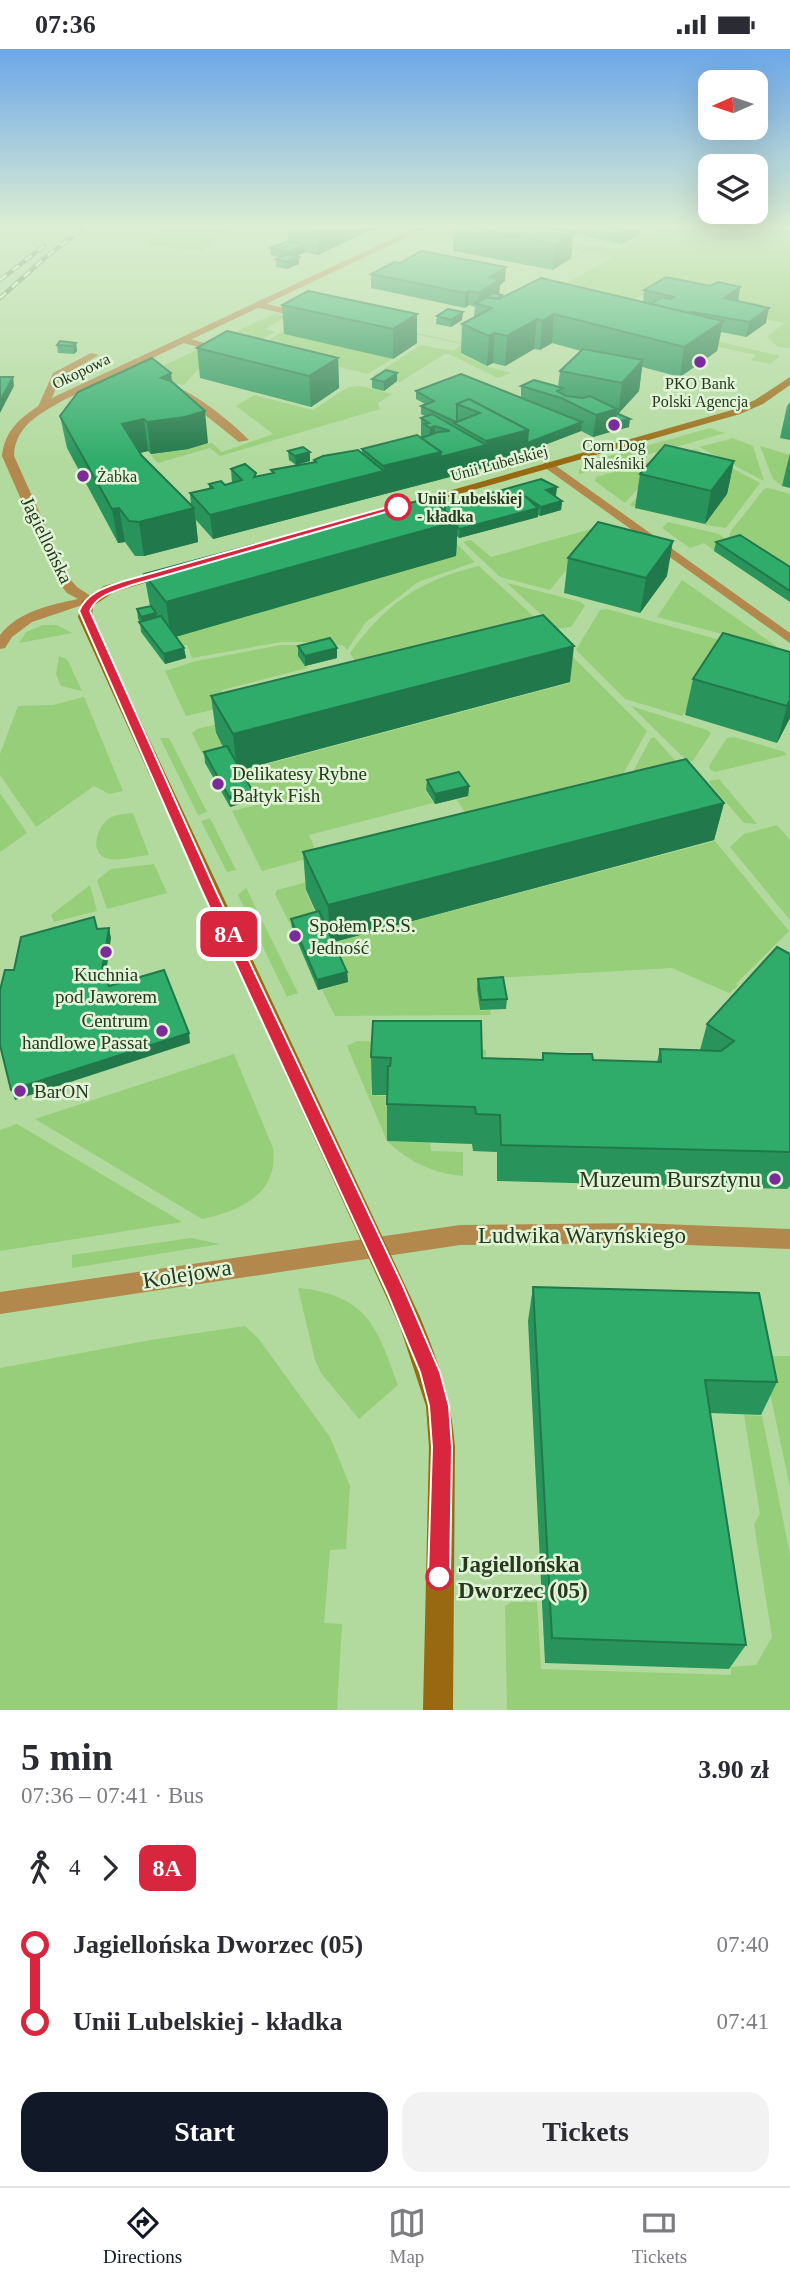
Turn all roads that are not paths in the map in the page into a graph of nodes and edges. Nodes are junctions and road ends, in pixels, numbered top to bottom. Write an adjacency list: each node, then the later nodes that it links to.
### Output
1 (257, 306): 4 (street, Okopowa)
2 (260, 306): 3 (street)
3 (290, 312)
4 (183, 340): 5 (street); 7 (street, Okopowa)
5 (229, 352)
6 (94, 355): 12 (street)
7 (107, 376): 8 (street); 12 (street, Okopowa)
8 (132, 379)
9 (790, 380): 11 (street, Unii Lubelskiej)
10 (154, 383): 14 (street)
11 (784, 391): 15 (street, Unii Lubelskiej)
12 (42, 409): 13 (street, Okopowa)
13 (23, 423): 18 (street, Jagiellońska)
14 (243, 440)
15 (548, 465): 16 (street, Unii Lubelskiej); 19 (street)
16 (402, 506)
17 (184, 567): 18 (street)
18 (90, 600): 20 (street); 22 (street, Jagiellońska)
19 (790, 639)
20 (0, 645)
21 (790, 1239): 22 (street, Ludwika Waryńskiego)
22 (374, 1248): 23 (street, Kolejowa); 24 (street, Jagiellońska)
23 (0, 1303)
24 (438, 1710)

